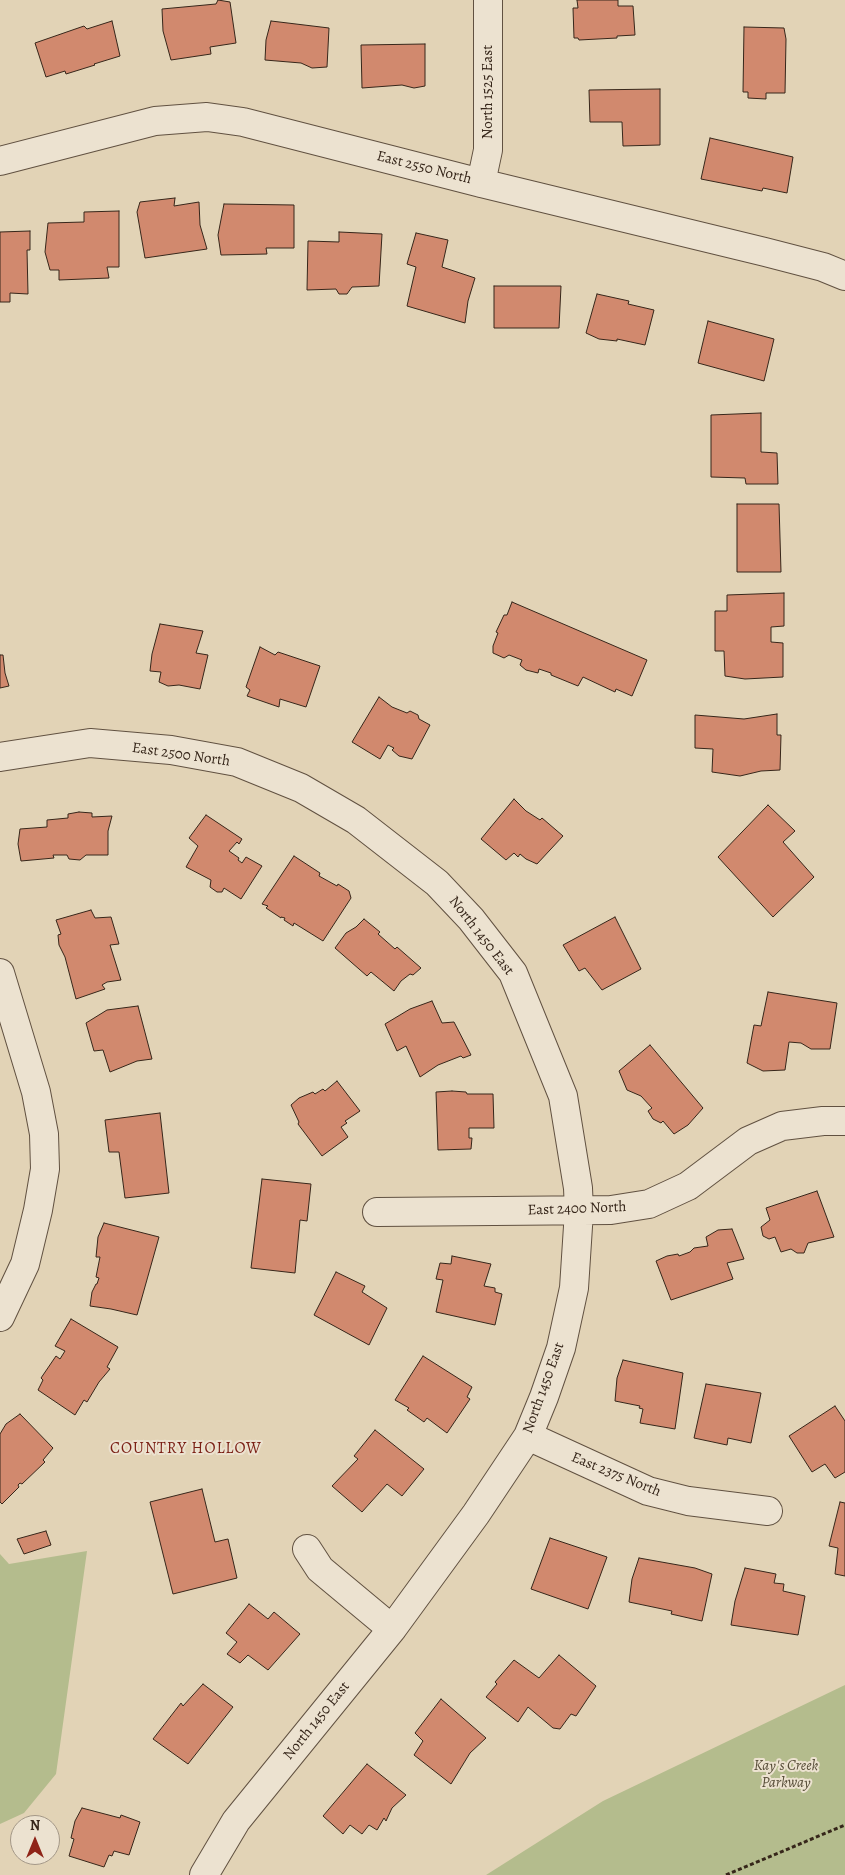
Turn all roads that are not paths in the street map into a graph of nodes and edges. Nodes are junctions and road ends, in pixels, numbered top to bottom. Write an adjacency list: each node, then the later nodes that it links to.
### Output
1 (488, 0): 3 (street, North 1525 East)
2 (0, 161): 3 (street, East 2550 North)
3 (481, 183): 4 (street, East 2550 North)
4 (845, 276)
5 (0, 757): 6 (street, East 2500 North)
6 (400, 852): 9 (street, North 1450 East)
7 (0, 973): 11 (street)
8 (845, 1122): 9 (street, East 2400 North)
9 (579, 1211): 10 (street, East 2400 North); 12 (street, North 1450 East)
10 (377, 1212)
11 (0, 1317)
12 (528, 1436): 13 (street, East 2375 North); 15 (street, North 1450 East)
13 (768, 1511)
14 (307, 1549): 15 (street)
15 (392, 1629): 16 (street, North 1450 East)
16 (204, 1875)

